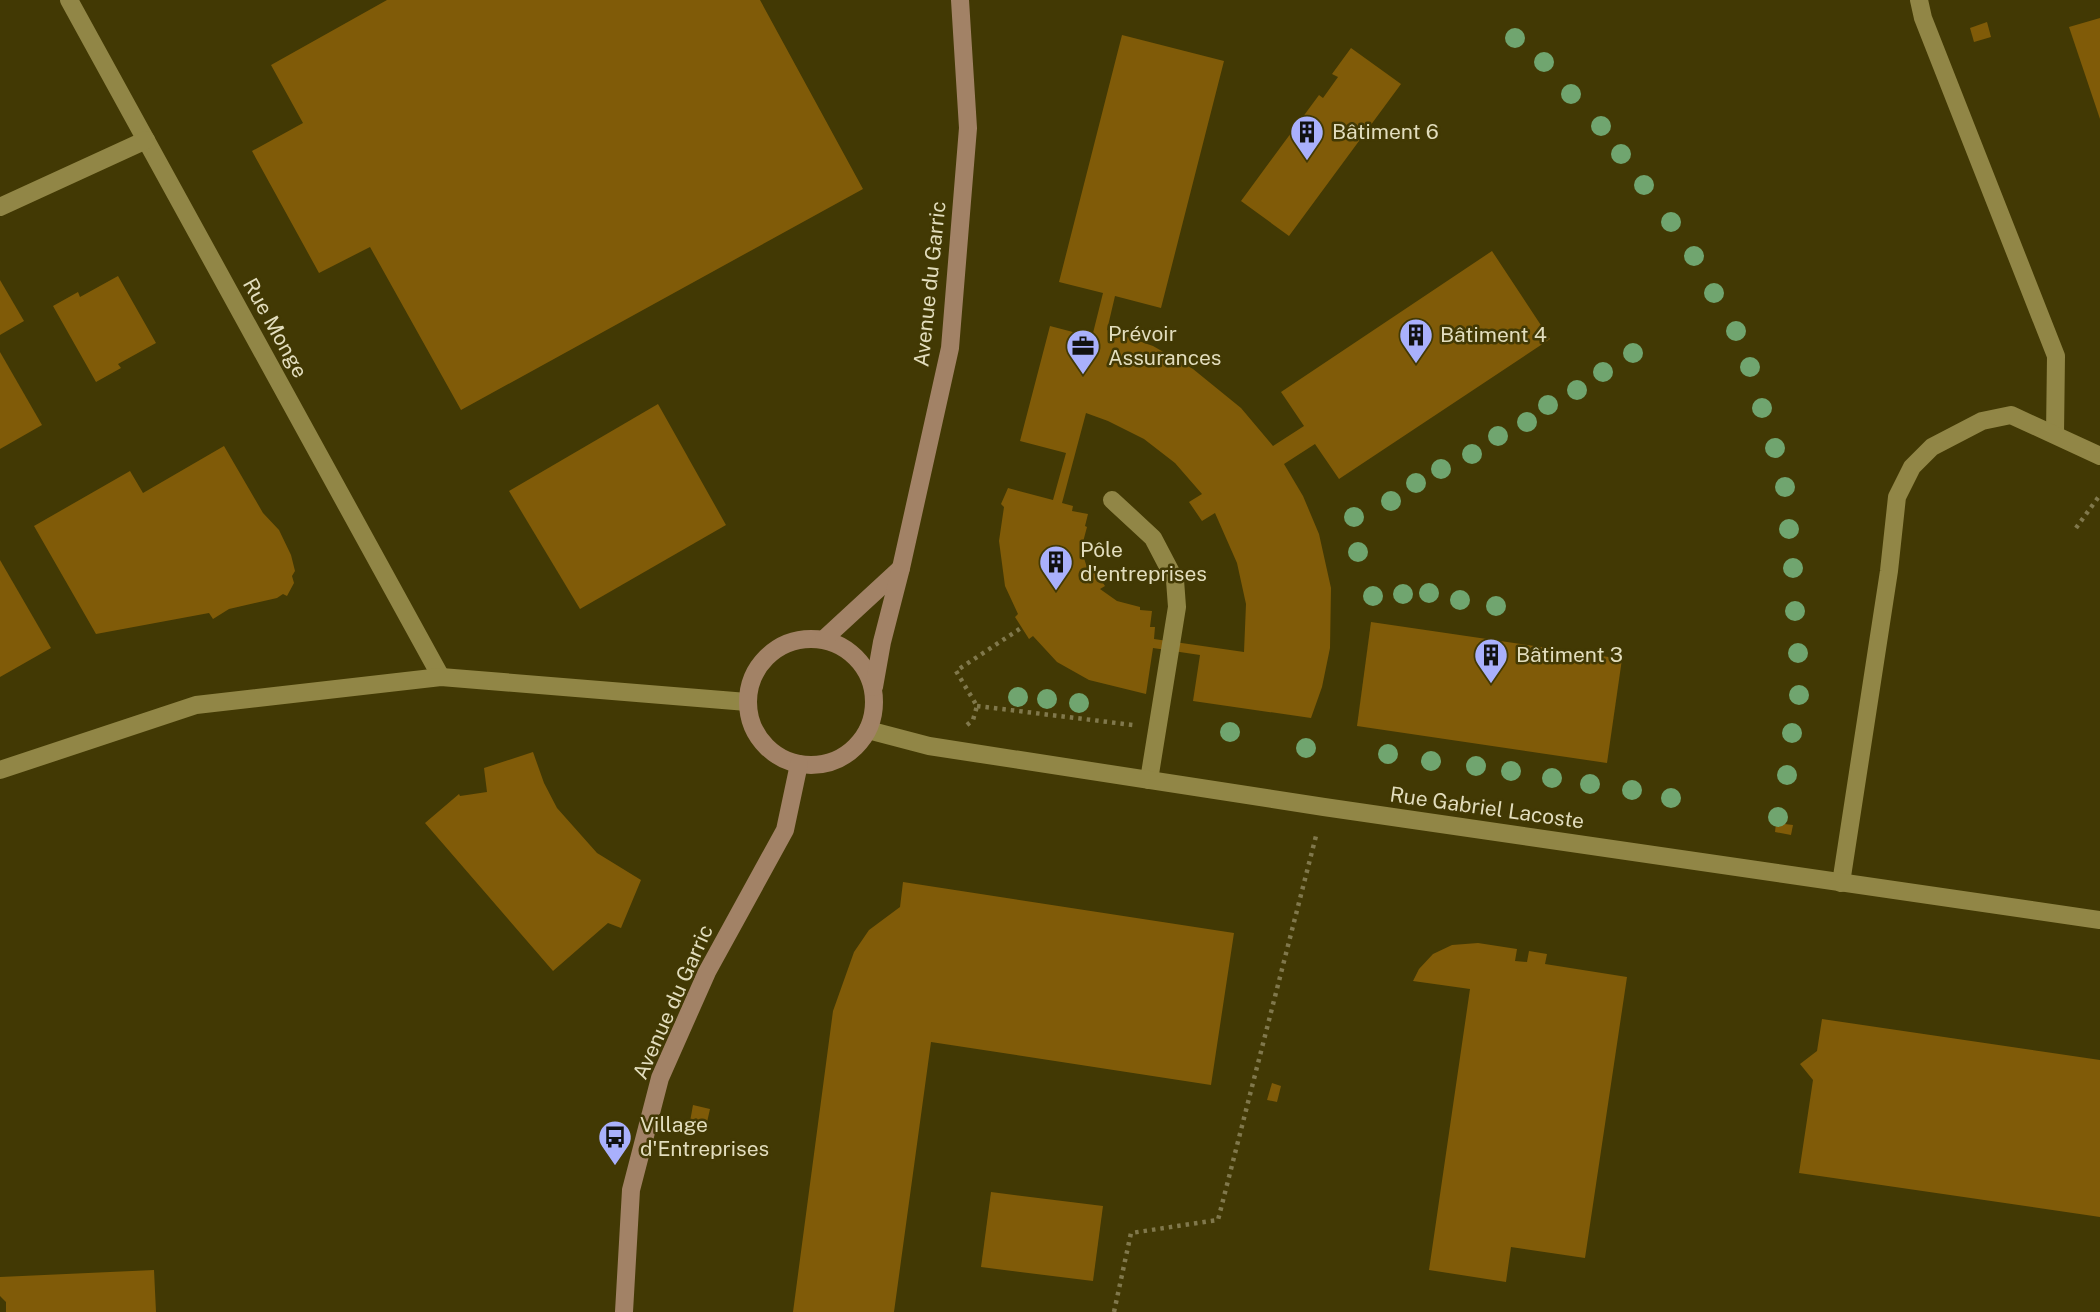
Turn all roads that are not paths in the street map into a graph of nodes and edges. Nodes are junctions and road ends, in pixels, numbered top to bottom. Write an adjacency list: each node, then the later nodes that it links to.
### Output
1 (69, 0): 4 (street, Rue Monge)
2 (960, 0): 9 (street, Avenue du Garric)
3 (1919, 0): 6 (street)
4 (146, 140): 5 (street); 11 (street, Rue Monge)
5 (0, 207)
6 (2055, 434): 7 (street); 18 (street)
7 (2100, 456)
8 (1112, 500): 17 (street)
9 (901, 568): 10 (street); 12 (street, Avenue du Garric)
10 (824, 639): 12 (street); 13 (street)
11 (440, 677): 13 (street); 16 (street)
12 (874, 687): 14 (street)
13 (747, 702): 15 (street)
14 (868, 730): 15 (street); 17 (street, Rue Gabriel Lacoste)
15 (799, 764): 20 (street, Avenue du Garric)
16 (0, 770)
17 (1149, 780): 18 (street, Rue Gabriel Lacoste)
18 (1841, 883): 19 (street, Rue Gabriel Lacoste)
19 (2100, 920)
20 (624, 1312)

